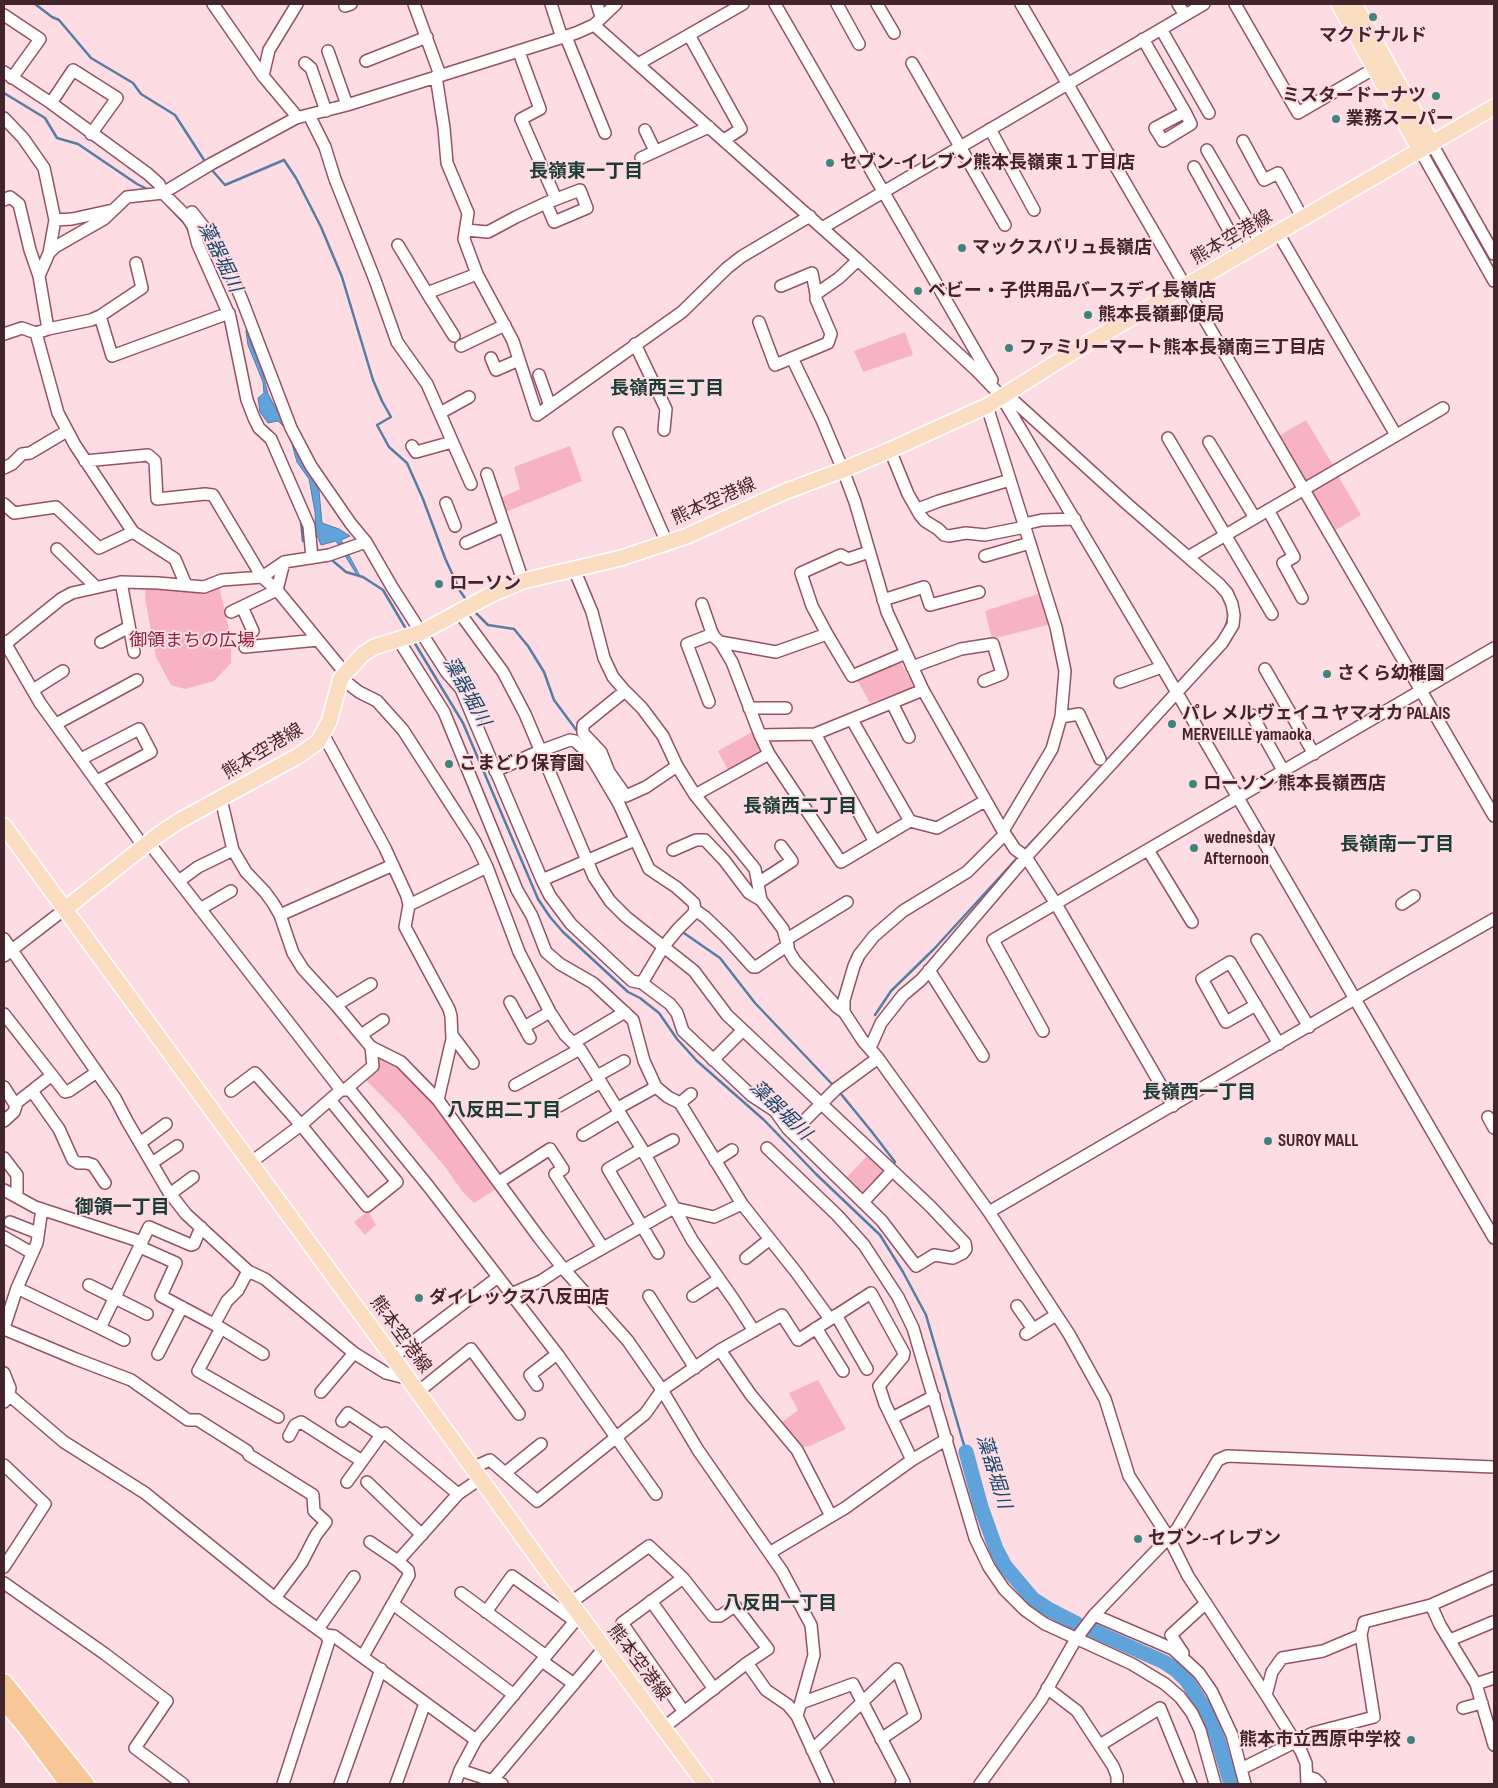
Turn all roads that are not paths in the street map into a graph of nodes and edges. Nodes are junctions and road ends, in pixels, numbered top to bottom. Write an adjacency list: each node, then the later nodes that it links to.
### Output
1 (213, 4): 35 (street)
2 (296, 4): 35 (street)
3 (414, 4): 23 (street)
4 (551, 4): 24 (street)
5 (597, 4): 19 (street)
6 (616, 4): 19 (street)
7 (743, 4): 22 (street)
8 (775, 4): 60 (street)
9 (837, 4): 26 (street)
10 (877, 4): 21 (street)
11 (1021, 4): 37 (street)
12 (1178, 4): 18 (street)
13 (1204, 4): 18 (street)
14 (1235, 4): 33 (street)
15 (1339, 4): 33 (main road)
16 (1354, 4): 55 (main road)
17 (4, 15): 34 (street)
18 (1185, 15): 20 (street)
19 (598, 21): 24 (street); 32 (street)
20 (1161, 29): 25 (street); 43 (street)
21 (894, 33)
22 (689, 35): 32 (street); 52 (street)
23 (427, 36): 29 (street); 36 (street)
24 (564, 37): 28 (street); 51 (street)
25 (1143, 39): 37 (street); 42 (street)
26 (859, 44)
27 (328, 51): 39 (street)
28 (519, 52): 36 (street); 71 (street)
29 (366, 61)
30 (305, 63): 41 (street)
31 (912, 63): 54 (street)
32 (638, 64): 47 (street)
33 (1375, 68): 55 (main road)
34 (8, 75): 38 (street)
35 (263, 76): 46 (street)
36 (438, 76): 39 (street); 71 (street)
37 (1067, 84): 48 (street); 84 (street)
38 (51, 103): 50 (street); 50 (street)
39 (347, 105): 41 (street)
40 (1494, 107): 55 (main road, 熊本空港線)
41 (326, 111): 44 (street)
42 (1185, 112)
43 (1209, 113)
44 (309, 115): 46 (street); 106 (street)
45 (4, 118): 68 (street)
46 (296, 118): 61 (street)
47 (709, 126): 52 (street); 57 (street)
48 (990, 129): 54 (street); 64 (street)
49 (645, 130): 57 (street)
50 (91, 134): 61 (street)
51 (605, 134)
52 (724, 140): 66 (street)
53 (1242, 141): 67 (street)
54 (960, 147): 60 (street); 69 (street)
55 (1426, 147): 67 (main road, 熊本空港線); 77 (street); 82 (street)
56 (1207, 150): 73 (street)
57 (655, 151): 58 (street)
58 (641, 158)
59 (1194, 167): 76 (street)
60 (883, 191): 70 (street); 102 (street)
61 (163, 193): 63 (street); 65 (street)
62 (4, 200): 81 (street)
63 (114, 209): 68 (street); 75 (street)
64 (1034, 210)
65 (187, 217): 87 (street); 134 (street)
66 (807, 218): 70 (street); 95 (street)
67 (1303, 219): 72 (main road, 熊本空港線)
68 (55, 220): 75 (street)
69 (1005, 225)
70 (822, 228): 78 (street)
71 (466, 230): 80 (street)
72 (1278, 233): 73 (main road, 熊本空港線); 110 (street)
73 (1261, 243): 76 (main road, 熊本空港線)
74 (398, 245): 85 (street)
75 (49, 253): 81 (street)
76 (1242, 254): 84 (main road, 熊本空港線)
77 (1494, 254)
78 (858, 260): 86 (street); 102 (street)
79 (136, 263): 88 (street)
80 (478, 274): 85 (street); 90 (street)
81 (39, 276): 91 (street)
82 (1494, 281)
83 (781, 286): 86 (street)
84 (1186, 286): 102 (main road, 熊本空港線); 122 (street)
85 (427, 293): 94 (street)
86 (816, 294): 98 (street)
87 (229, 313): 88 (street); 142 (street)
88 (100, 316): 91 (street)
89 (759, 322): 98 (street)
90 (504, 325): 96 (street); 99 (street)
91 (48, 328): 92 (street)
92 (36, 333): 93 (street); 108 (street)
93 (4, 334)
94 (454, 336)
95 (635, 344): 103 (street); 107 (street)
96 (461, 346)
97 (491, 358): 99 (street)
98 (792, 358): 118 (street)
99 (519, 360): 103 (street)
100 (539, 375): 103 (street)
101 (469, 397): 106 (street)
102 (1002, 397): 104 (main road, 熊本空港線); 128 (street); 141 (street)
103 (550, 406)
104 (987, 406): 115 (main road, 熊本空港線); 120 (street)
105 (1443, 408): 110 (street)
106 (440, 413): 112 (street)
107 (664, 430)
108 (67, 431): 116 (street); 117 (street)
109 (619, 433): 136 (street)
110 (1396, 435): 122 (street)
111 (1168, 438): 133 (street)
112 (452, 442): 114 (street); 121 (street)
113 (1209, 442): 127 (street)
114 (412, 446)
115 (890, 450): 118 (main road, 熊本空港線); 125 (street)
116 (85, 461): 132 (street); 145 (street)
117 (4, 468)
118 (843, 470): 136 (main road, 熊本空港線); 139 (street)
119 (487, 474): 131 (street)
120 (1010, 480): 125 (street); 129 (street)
121 (471, 484)
122 (1304, 489): 126 (street); 182 (street)
123 (446, 503): 130 (street)
124 (4, 504): 132 (street)
125 (918, 509): 129 (street)
126 (1268, 510): 127 (street); 152 (street)
127 (1255, 518): 133 (street)
128 (1075, 520): 129 (street); 173 (street)
129 (1024, 525): 137 (street)
130 (455, 526)
131 (504, 526): 135 (street); 146 (street)
132 (133, 532): 148 (street)
133 (1226, 535): 141 (street); 158 (street)
134 (366, 542): 142 (street); 161 (street)
135 (466, 543)
136 (667, 543): 144 (main road, 熊本空港線)
137 (1030, 543): 140 (street); 190 (street)
138 (57, 548): 149 (street)
139 (869, 552): 153 (street); 162 (street)
140 (985, 556)
141 (1188, 557): 184 (street)
142 (312, 558): 143 (street)
143 (284, 562): 145 (street); 150 (street)
144 (574, 569): 146 (main road, 熊本空港線); 183 (street)
145 (262, 577): 148 (street); 150 (street)
146 (523, 581): 156 (main road, 熊本空港線)
147 (121, 582): 148 (street); 149 (street); 159 (street)
148 (186, 585)
149 (96, 587): 166 (street)
150 (277, 590): 155 (street); 164 (street)
151 (979, 592): 153 (street)
152 (1302, 598)
153 (883, 600): 171 (street)
154 (702, 604): 163 (street)
155 (242, 607): 157 (street); 160 (street)
156 (466, 608): 161 (main road, 熊本空港線); 197 (street)
157 (231, 612)
158 (1272, 614)
159 (129, 628): 165 (street); 170 (street)
160 (252, 631)
161 (422, 632): 176 (main road, 熊本空港線); 203 (street)
162 (827, 634): 163 (street); 171 (street)
163 (716, 638): 185 (street); 187 (street)
164 (318, 640): 167 (street); 176 (street)
165 (101, 643)
166 (4, 644): 180 (street)
167 (245, 647)
168 (404, 647): 254 (street)
169 (1494, 648): 182 (street)
170 (134, 652)
171 (906, 653): 172 (street)
172 (912, 667): 178 (street); 181 (street)
173 (1162, 667): 179 (street); 184 (street)
174 (1265, 669): 199 (street)
175 (63, 670): 180 (street)
176 (343, 675): 193 (main road, 熊本空港線); 224 (street)
177 (136, 680): 192 (street)
178 (984, 680)
179 (1120, 682)
180 (33, 690): 192 (street)
181 (923, 690): 186 (street); 209 (street)
182 (1422, 690): 199 (street); 210 (street)
183 (625, 691): 202 (street); 202 (street)
184 (1177, 694): 207 (street); 221 (street)
185 (709, 702)
186 (892, 703): 191 (street); 196 (street)
187 (749, 708): 188 (street); 195 (street)
188 (786, 708)
189 (1252, 715): 204 (street)
190 (1061, 717): 201 (street); 213 (street)
191 (852, 720): 194 (street); 211 (street)
192 (56, 724): 200 (street)
193 (323, 734): 208 (main road, 熊本空港線); 223 (street)
194 (815, 734): 195 (street); 215 (street)
195 (760, 735): 198 (street)
196 (909, 738)
197 (540, 751): 203 (street); 214 (street); 222 (street)
198 (769, 754): 206 (street); 215 (street)
199 (1314, 754): 204 (street)
200 (81, 759): 205 (street); 205 (street)
201 (1100, 759)
202 (677, 766): 206 (street)
203 (495, 771): 225 (street)
204 (1284, 772): 207 (street)
205 (97, 781): 216 (street)
206 (695, 795): 227 (street)
207 (1238, 798): 220 (street); 249 (street)
208 (221, 799): 216 (main road, 熊本空港線); 218 (street)
209 (985, 801): 211 (street); 213 (street)
210 (1494, 816)
211 (910, 821): 215 (street)
212 (4, 826): 235 (main road, 熊本空港線)
213 (1004, 832): 221 (street); 255 (street)
214 (635, 840): 222 (street); 237 (street)
215 (875, 842)
216 (146, 845): 226 (street); 235 (main road, 熊本空港線)
217 (781, 846): 227 (street)
218 (232, 850): 226 (street); 238 (street)
219 (673, 850): 230 (street)
220 (1148, 850): 232 (street); 240 (street)
221 (1026, 857): 232 (street); 246 (street)
222 (587, 859): 225 (street); 244 (street)
223 (393, 865): 234 (street); 238 (street)
224 (487, 867): 234 (street); 253 (street)
225 (542, 880): 247 (street)
226 (179, 882): 236 (street)
227 (758, 884): 230 (street)
228 (231, 891): 236 (street)
229 (1414, 896): 233 (street)
230 (761, 900): 243 (street)
231 (847, 902): 243 (street)
232 (1056, 904): 261 (street); 290 (street)
233 (1402, 904)
234 (408, 905): 263 (street)
235 (65, 909): 245 (street); 306 (main road, 熊本空港線)
236 (200, 909): 280 (street)
237 (695, 910): 243 (street); 244 (street)
238 (280, 915): 251 (street)
239 (1494, 919): 249 (street)
240 (1192, 922)
241 (4, 939): 245 (street)
242 (1257, 940): 259 (street)
243 (787, 942): 255 (street)
244 (664, 946): 247 (street); 260 (street)
245 (7, 953): 274 (street)
246 (929, 970): 268 (street); 269 (street)
247 (642, 983): 271 (street)
248 (371, 984): 251 (street)
249 (1355, 1000): 259 (street); 324 (street)
250 (510, 1002): 258 (street)
251 (336, 1005): 262 (street)
252 (1256, 1005): 252 (street); 265 (street)
253 (550, 1012): 258 (street); 266 (street)
254 (625, 1012): 266 (street); 279 (street)
255 (844, 1012): 268 (street)
256 (4, 1014): 275 (street)
257 (383, 1020): 262 (street)
258 (524, 1027): 264 (street)
259 (1308, 1027): 265 (street)
260 (743, 1030): 271 (street); 288 (street)
261 (1043, 1031)
262 (361, 1035): 267 (street)
263 (452, 1036): 273 (street); 285 (street)
264 (530, 1038)
265 (1279, 1044): 290 (street)
266 (576, 1046): 276 (street); 277 (street)
267 (371, 1047): 280 (street); 285 (street)
268 (870, 1048): 270 (street)
269 (984, 1056)
270 (878, 1058): 288 (street); 318 (street)
271 (713, 1060): 295 (street)
272 (624, 1061): 276 (street)
273 (473, 1062)
274 (97, 1072): 275 (street); 298 (street)
275 (52, 1076): 281 (street)
276 (599, 1079): 289 (street); 291 (street)
277 (515, 1085)
278 (4, 1087): 287 (street)
279 (656, 1087): 286 (street); 291 (street)
280 (344, 1089): 284 (street); 333 (street)
281 (32, 1091): 287 (street); 310 (street)
282 (231, 1091): 294 (street)
283 (691, 1094): 286 (street)
284 (330, 1100): 294 (street); 294 (street)
285 (438, 1100): 309 (street)
286 (680, 1103): 304 (street)
287 (15, 1104): 292 (street)
288 (821, 1104): 295 (street); 307 (street)
289 (559, 1106)
290 (1173, 1106): 318 (street)
291 (619, 1111): 296 (street); 302 (street)
292 (4, 1121)
293 (166, 1124): 298 (street)
294 (301, 1125): 306 (street)
295 (792, 1133): 314 (street)
296 (583, 1135)
297 (672, 1140): 302 (street)
298 (140, 1143): 305 (street)
299 (176, 1146): 305 (street)
300 (767, 1148): 367 (street)
301 (732, 1150): 304 (street)
302 (644, 1152): 316 (street); 320 (street)
303 (4, 1158): 313 (street)
304 (715, 1161): 315 (street)
305 (152, 1163): 312 (street)
306 (250, 1163): 357 (main road, 熊本空港線)
307 (892, 1171): 314 (street); 314 (street)
308 (193, 1177): 312 (street)
309 (499, 1182): 327 (street); 331 (street)
310 (106, 1184)
311 (4, 1190): 313 (street)
312 (170, 1194): 321 (street)
313 (17, 1198): 317 (street)
314 (863, 1202)
315 (742, 1204): 316 (street); 325 (street)
316 (674, 1208): 320 (street); 334 (street)
317 (42, 1209): 322 (street); 326 (street)
318 (989, 1212): 344 (street)
319 (10, 1222): 322 (street)
320 (642, 1225): 327 (street); 329 (street)
321 (201, 1227): 326 (street); 332 (street)
322 (38, 1233): 328 (street)
323 (4, 1237): 328 (street)
324 (1494, 1238)
325 (770, 1239): 330 (street); 345 (street)
326 (141, 1245): 340 (street); 342 (street)
327 (603, 1248): 331 (street)
328 (32, 1253): 336 (street)
329 (658, 1253)
330 (746, 1258)
331 (563, 1269): 337 (street); 364 (street)
332 (248, 1271): 346 (street); 353 (street)
333 (498, 1277): 337 (street); 357 (street)
334 (718, 1279): 339 (street); 350 (street)
335 (89, 1285): 340 (street)
336 (17, 1288): 347 (street); 349 (street)
337 (511, 1294): 356 (street)
338 (648, 1296): 358 (street)
339 (693, 1296)
340 (115, 1298): 343 (street); 347 (street)
341 (1017, 1306): 344 (street)
342 (182, 1307): 346 (street); 354 (street)
343 (147, 1314)
344 (1056, 1315): 390 (street)
345 (833, 1317): 348 (street); 359 (street); 371 (street)
346 (218, 1325): 355 (street); 370 (street)
347 (100, 1328): 351 (street)
348 (816, 1328): 350 (street); 360 (street)
349 (4, 1329): 400 (street)
350 (754, 1331): 352 (street)
351 (124, 1340)
352 (720, 1350): 358 (street); 388 (street)
353 (354, 1353): 362 (street); 365 (street)
354 (158, 1354)
355 (263, 1354)
356 (557, 1354): 363 (street); 375 (street)
357 (393, 1357): 362 (main road, 熊本空港線)
358 (695, 1368): 364 (street)
359 (867, 1369)
360 (843, 1371)
361 (4, 1373): 368 (street)
362 (409, 1379): 366 (main road, 熊本空港線)
363 (537, 1385)
364 (662, 1390): 375 (street); 392 (street)
365 (321, 1392)
366 (418, 1392): 369 (street); 383 (main road, 熊本空港線)
367 (934, 1396): 371 (street); 376 (street)
368 (6, 1398): 400 (street)
369 (519, 1414)
370 (278, 1417)
371 (892, 1418): 378 (street)
372 (342, 1421): 373 (street)
373 (381, 1435): 379 (street); 386 (street)
374 (289, 1436): 379 (street)
375 (617, 1436): 382 (street); 387 (street)
376 (947, 1439): 378 (street); 412 (street)
377 (541, 1444): 382 (street)
378 (912, 1460): 388 (street)
379 (362, 1461): 384 (street)
380 (4, 1465): 394 (street)
381 (1494, 1467): 390 (street)
382 (505, 1473): 383 (street)
383 (476, 1474): 386 (street); 402 (main road, 熊本空港線)
384 (347, 1482)
385 (367, 1482): 389 (street)
386 (458, 1494): 389 (street)
387 (656, 1494)
388 (831, 1516): 392 (street)
389 (422, 1535): 393 (street)
390 (1169, 1538): 404 (street); 407 (street)
391 (370, 1542): 393 (street)
392 (771, 1552): 430 (street)
393 (398, 1561): 403 (street)
394 (4, 1567)
395 (1494, 1576): 405 (street)
396 (354, 1577): 410 (street)
397 (683, 1578): 401 (street); 402 (street); 417 (street)
398 (4, 1584): 451 (street)
399 (460, 1593): 406 (street)
400 (275, 1598): 410 (street)
401 (651, 1601): 425 (street); 434 (street)
402 (570, 1603): 408 (main road, 熊本空港線)
403 (393, 1604): 415 (street); 426 (street)
404 (1206, 1604): 418 (street); 427 (street)
405 (1431, 1605): 411 (street); 413 (street)
406 (486, 1612): 408 (street); 416 (street)
407 (1094, 1615): 412 (street); 418 (street)
408 (577, 1618): 414 (main road, 熊本空港線); 416 (street)
409 (1492, 1621): 413 (street)
410 (322, 1632): 415 (street); 448 (street)
411 (1361, 1636): 427 (street); 440 (street)
412 (1076, 1639): 424 (street); 461 (street)
413 (1450, 1640): 423 (street)
414 (604, 1648): 422 (street); 436 (main road, 熊本空港線)
415 (364, 1656): 419 (street)
416 (544, 1659): 422 (street); 426 (street)
417 (747, 1664): 425 (street); 435 (street)
418 (1192, 1668): 462 (street)
419 (381, 1669): 432 (street); 452 (street)
420 (1494, 1678): 423 (street)
421 (4, 1682): 450 (highway)
422 (574, 1684): 446 (street)
423 (1476, 1684): 431 (street)
424 (1047, 1688): 441 (street); 458 (street)
425 (714, 1689): 434 (street)
426 (514, 1695): 439 (street)
427 (1266, 1695): 440 (street)
428 (4, 1702): 449 (highway)
429 (862, 1702): 430 (street); 438 (street); 438 (street); 443 (street)
430 (801, 1703): 435 (street)
431 (1482, 1703): 433 (street); 437 (street)
432 (425, 1704): 439 (street); 453 (street)
433 (1463, 1708)
434 (684, 1712): 436 (street)
435 (797, 1716): 443 (street)
436 (663, 1728): 455 (main road, 熊本空港線)
437 (1492, 1729): 442 (street)
438 (881, 1738): 457 (street)
439 (476, 1740): 445 (street)
440 (1295, 1743): 444 (street); 447 (street)
441 (1100, 1745): 459 (street); 460 (street)
442 (1494, 1745)
443 (812, 1750): 456 (street)
444 (1247, 1766)
445 (460, 1770): 446 (street); 454 (street)
446 (497, 1782)
447 (1306, 1782): 463 (street)
448 (286, 1783)
449 (68, 1784)
450 (86, 1784)
451 (183, 1784)
452 (340, 1784)
453 (396, 1784)
454 (456, 1784)
455 (705, 1784)
456 (828, 1784)
457 (901, 1784)
458 (980, 1784)
459 (1117, 1784)
460 (1191, 1784)
461 (1215, 1784)
462 (1245, 1784)
463 (1320, 1784)

